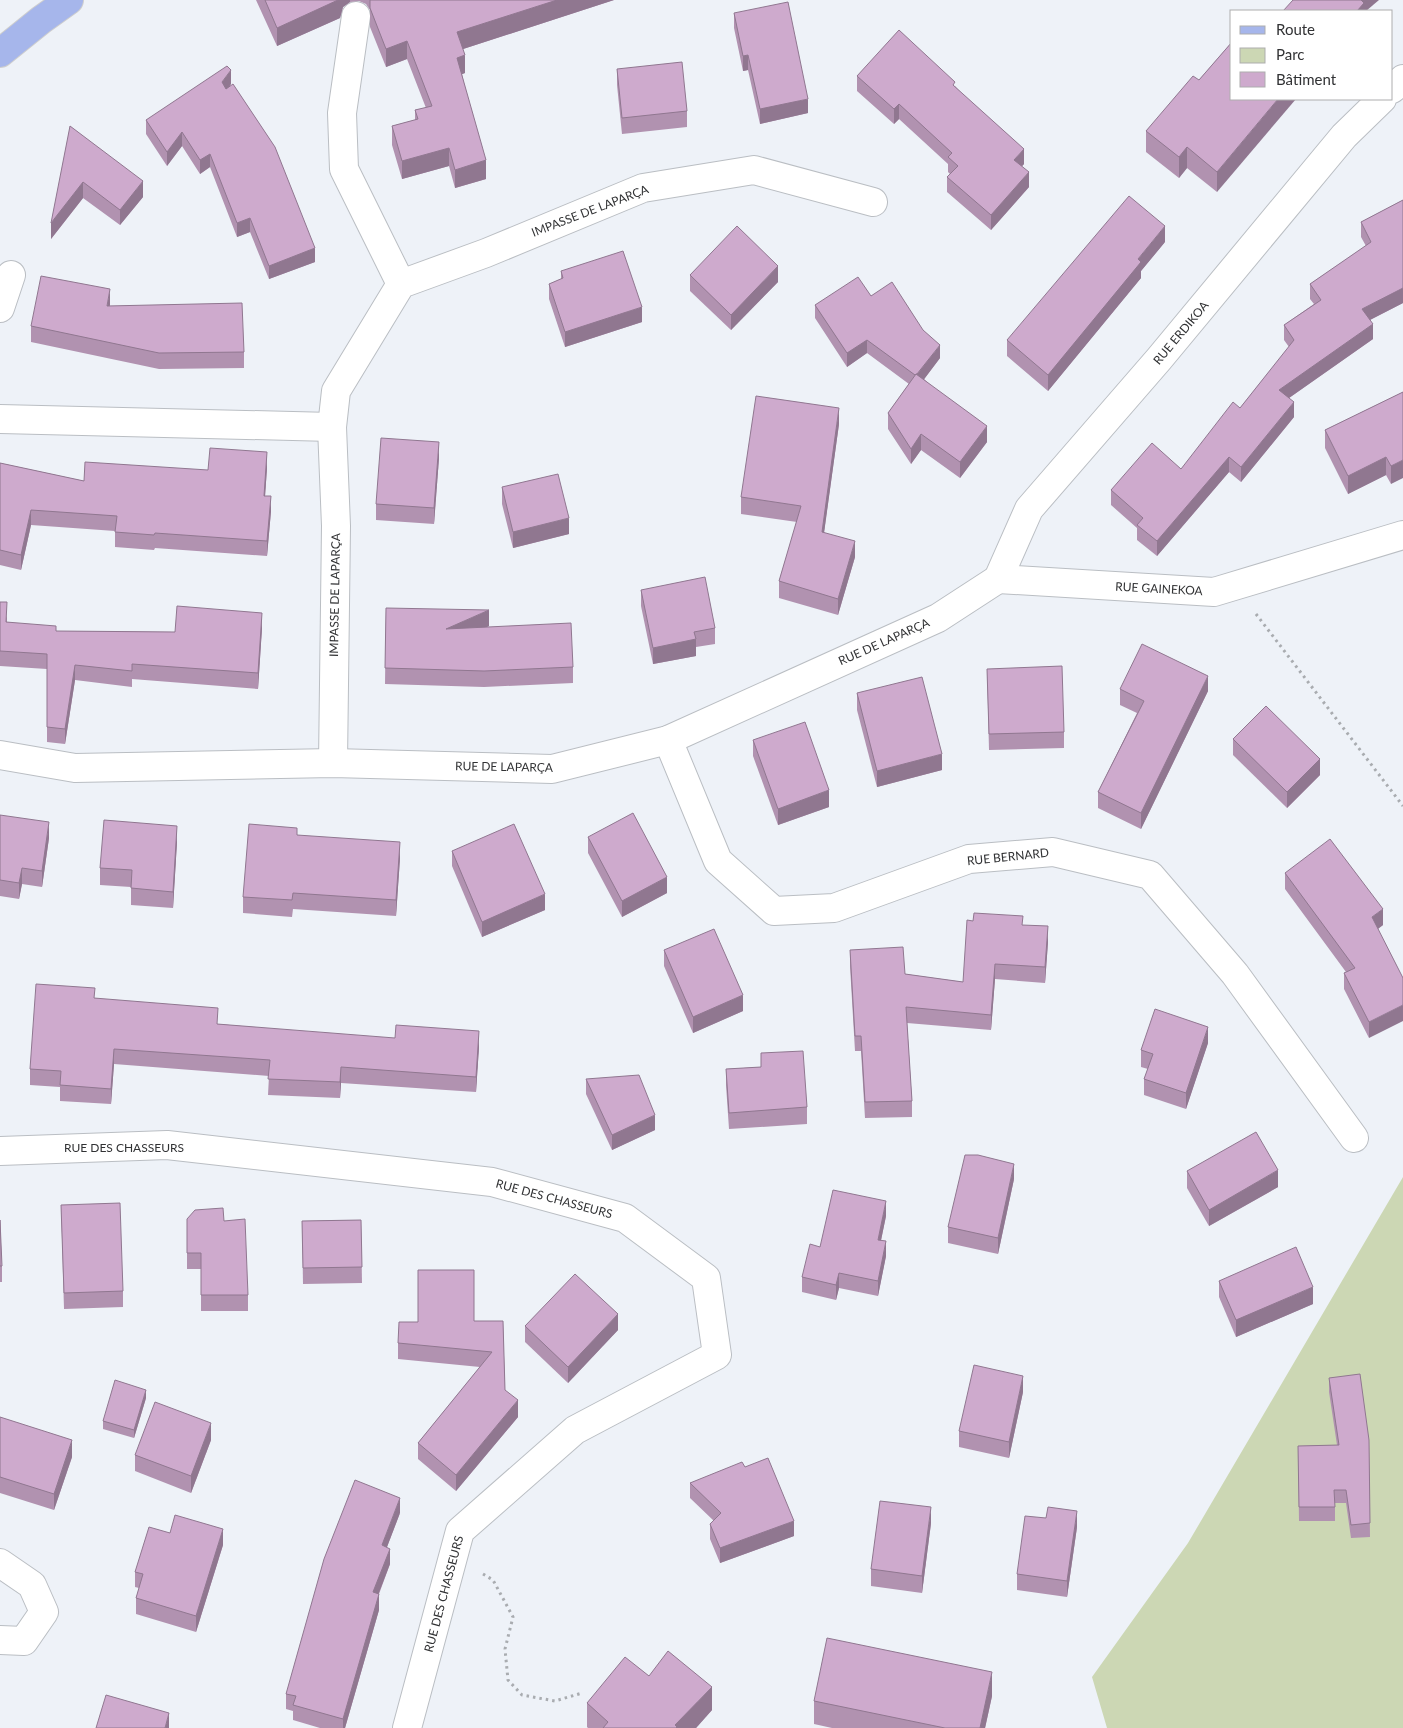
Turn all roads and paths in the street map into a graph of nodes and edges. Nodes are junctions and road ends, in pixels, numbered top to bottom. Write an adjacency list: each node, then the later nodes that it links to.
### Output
1 (69, 0): 3 (main road)
2 (356, 16): 9 (street)
3 (0, 54)
4 (1403, 79): 5 (street)
5 (1393, 89)
6 (1381, 100): 14 (street, RUE ERDIKOA)
7 (873, 202): 9 (street, IMPASSE DE LAPARÇA)
8 (11, 275): 10 (street)
9 (401, 284): 12 (street, IMPASSE DE LAPARÇA)
10 (0, 308)
11 (0, 420): 12 (street)
12 (332, 427): 18 (street, IMPASSE DE LAPARÇA)
13 (1403, 535): 15 (street, RUE GAINEKOA)
14 (998, 579): 15 (street, RUE GAINEKOA); 16 (street, RUE DE LAPARÇA)
15 (1235, 586): 19 (path)
16 (668, 740): 18 (street, RUE DE LAPARÇA); 20 (street, RUE BERNARD)
17 (0, 755): 18 (street, RUE DE LAPARÇA)
18 (333, 763)
19 (1403, 806)
20 (1354, 1138)
21 (0, 1151): 22 (street, RUE DES CHASSEURS)
22 (454, 1554): 25 (path); 26 (street, RUE DES CHASSEURS)
23 (0, 1562): 24 (street)
24 (0, 1640)
25 (582, 1692)
26 (407, 1728)

